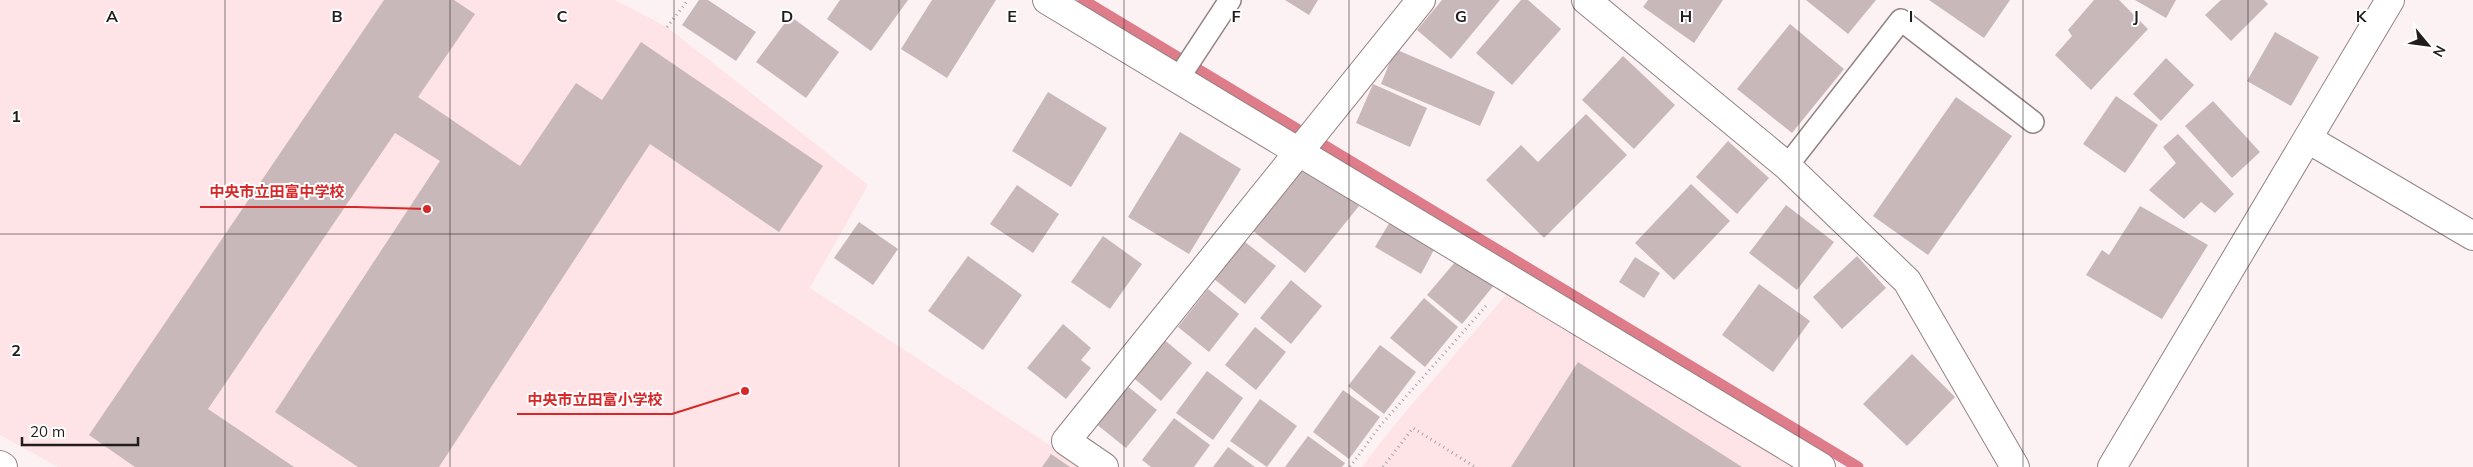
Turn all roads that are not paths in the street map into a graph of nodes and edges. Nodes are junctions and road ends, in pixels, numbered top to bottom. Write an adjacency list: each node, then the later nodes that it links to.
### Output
1 (1047, 0): 6 (street)
2 (1230, 0): 6 (lane)
3 (1421, 0): 9 (street)
4 (1586, 0): 10 (street)
5 (2390, 0): 8 (street)
6 (1180, 76): 9 (street)
7 (2033, 122): 10 (lane)
8 (2308, 139): 11 (street); 15 (street)
9 (1302, 148): 12 (street); 13 (street)
10 (1787, 166): 14 (street)
11 (2473, 236)
12 (1104, 467)
13 (1822, 467)
14 (2015, 467)
15 (2112, 467)

